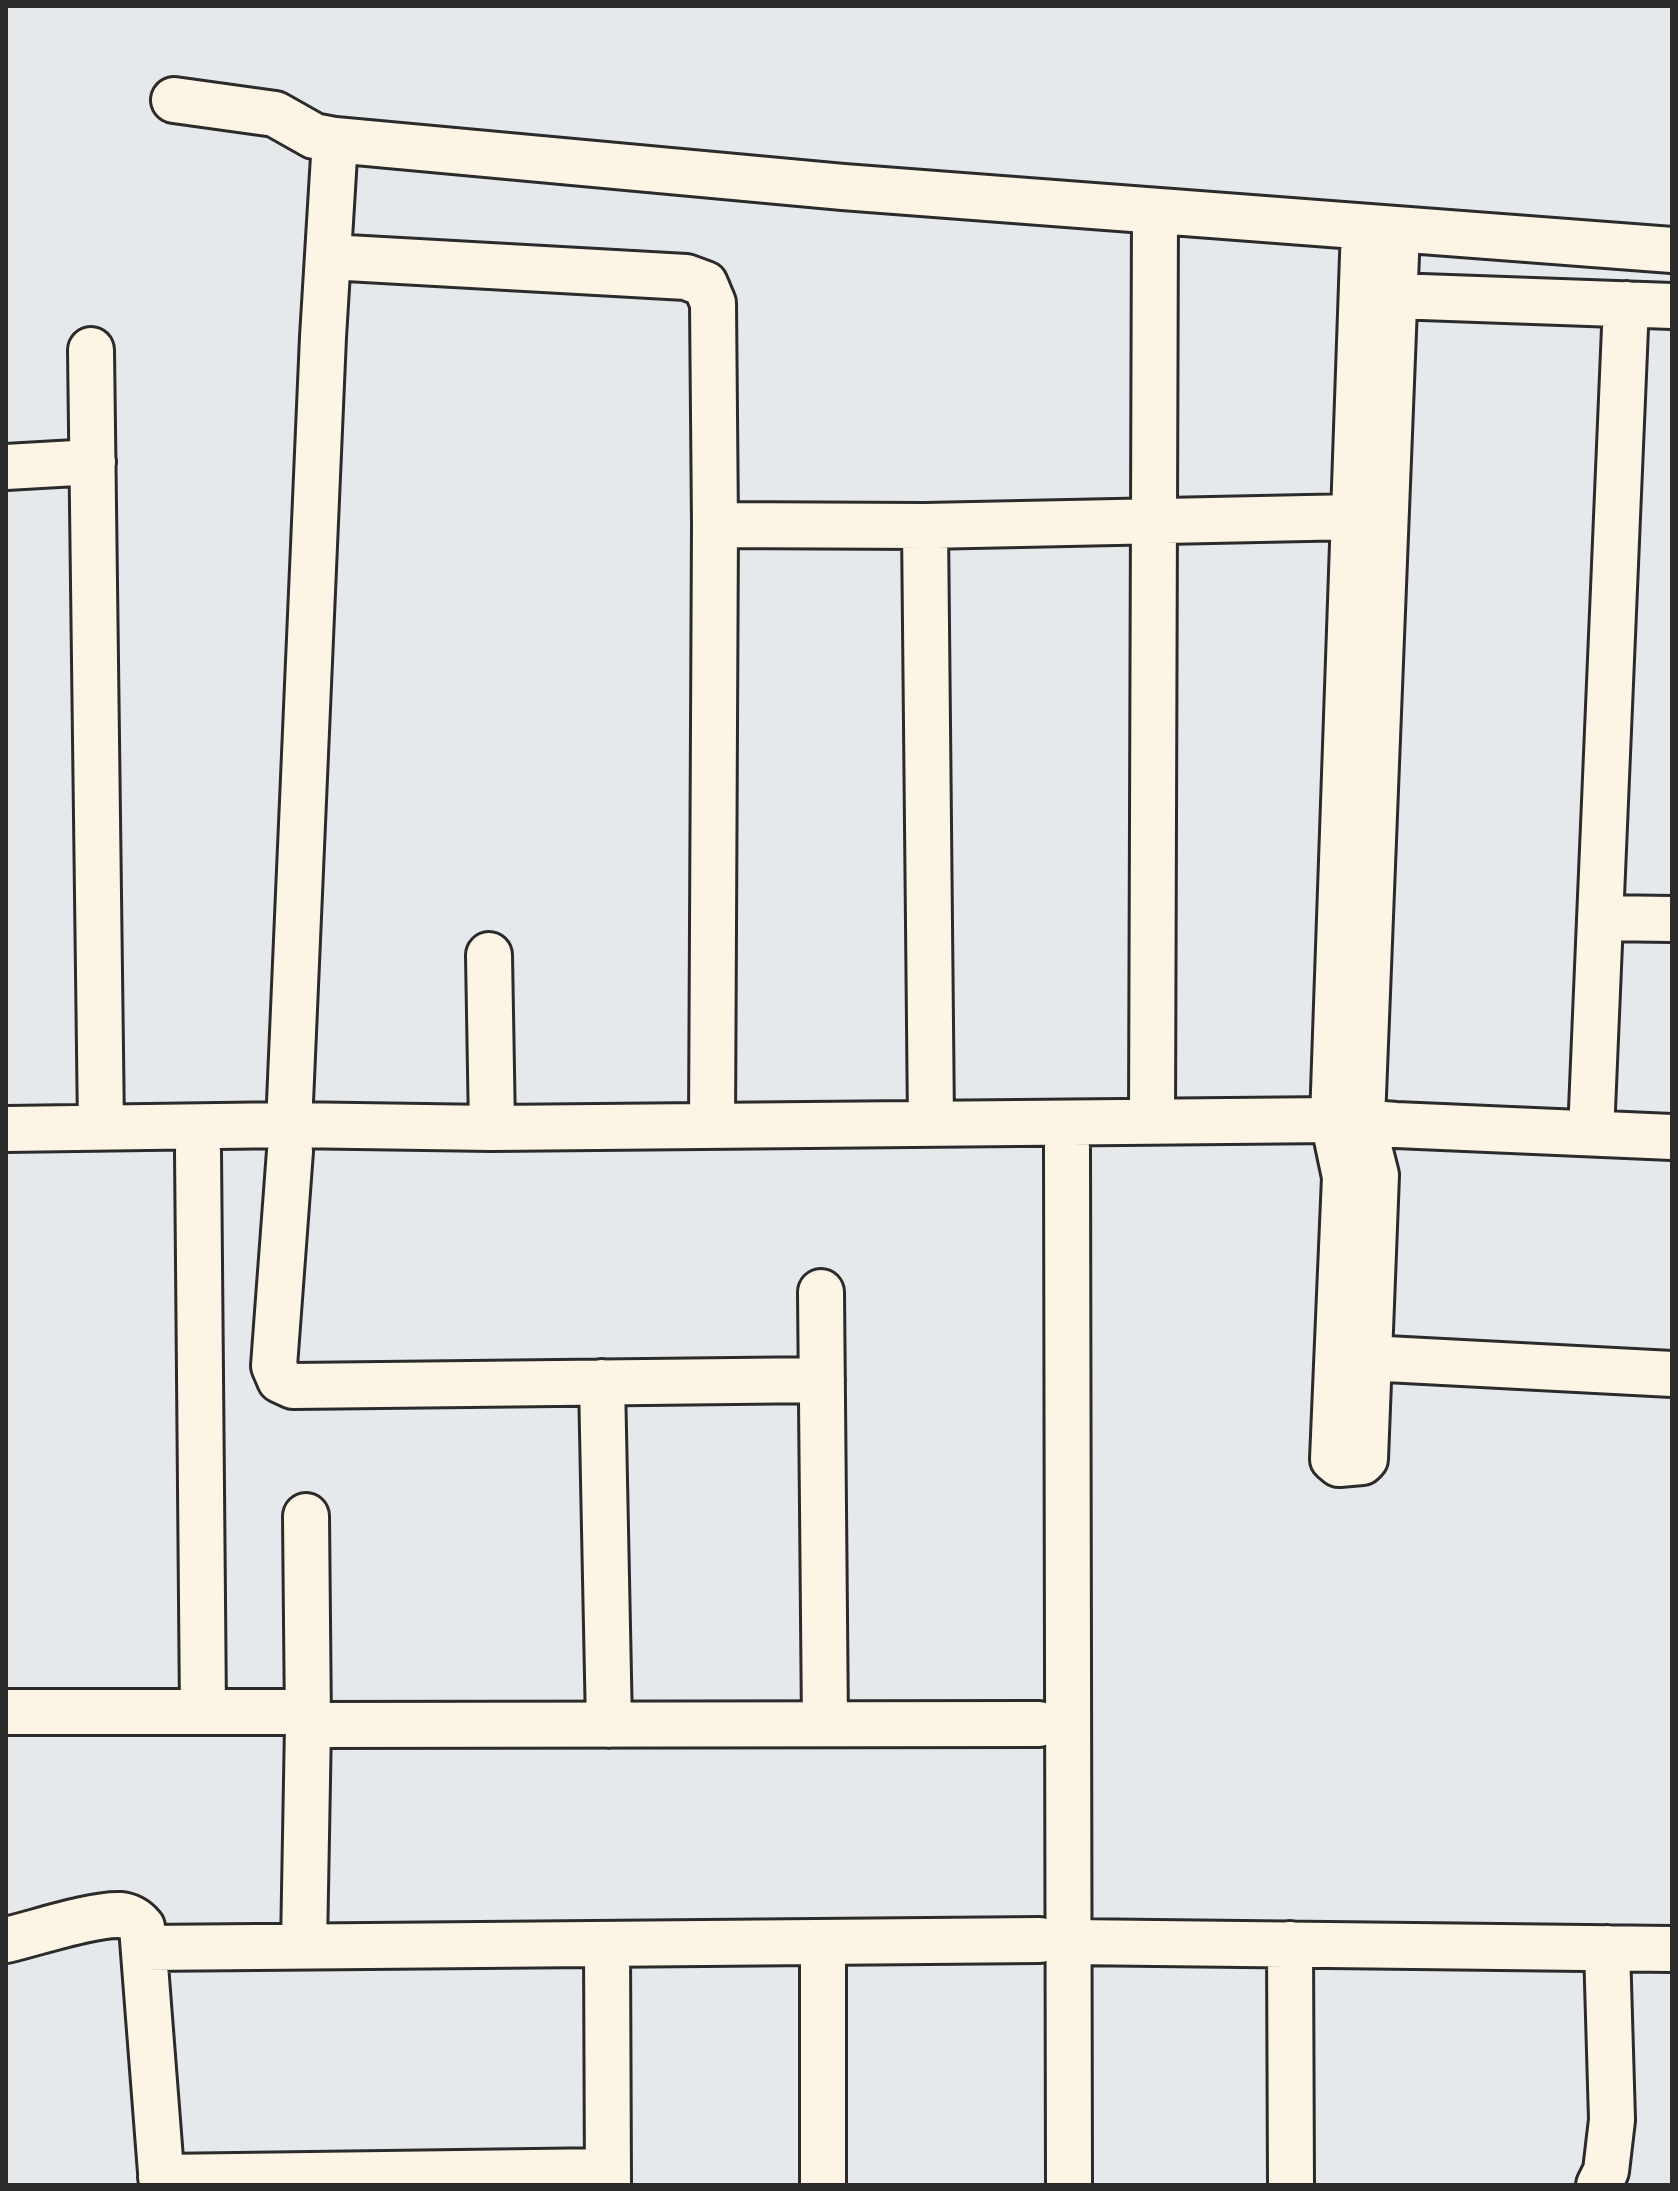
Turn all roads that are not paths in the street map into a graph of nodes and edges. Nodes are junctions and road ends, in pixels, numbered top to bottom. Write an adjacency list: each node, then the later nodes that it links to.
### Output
1 (174, 100): 2 (street)
2 (335, 140): 3 (street); 6 (street)
3 (1155, 211): 4 (street); 14 (street)
4 (1380, 229): 5 (street); 7 (street); 13 (street)
5 (1672, 250)
6 (329, 257): 15 (street); 29 (street)
7 (1394, 296): 8 (street); 27 (street)
8 (1626, 304): 9 (street); 17 (street)
9 (1672, 306)
10 (91, 350): 11 (street)
11 (93, 462): 12 (street); 23 (street)
12 (6, 467)
13 (1355, 517): 14 (street); 27 (street)
14 (1153, 521): 16 (street); 20 (street)
15 (715, 525): 16 (street); 22 (street)
16 (925, 526): 21 (street)
17 (1600, 918): 18 (street); 26 (street)
18 (1672, 919)
19 (489, 955): 24 (street)
20 (1152, 1121): 21 (street); 27 (street)
21 (931, 1122): 22 (street)
22 (712, 1126): 24 (street)
23 (101, 1127): 25 (street); 29 (street)
24 (492, 1128): 29 (street)
25 (6, 1129)
26 (1591, 1133): 27 (street); 28 (street)
27 (1351, 1134): 30 (street); 34 (street); 34 (street)
28 (1672, 1137)
29 (290, 1138): 30 (street); 31 (street); 37 (street)
30 (1052, 1147): 43 (street); 46 (street)
31 (198, 1151): 32 (street); 40 (street)
32 (6, 1154)
33 (821, 1292): 36 (street)
34 (1367, 1358): 35 (street)
35 (1672, 1374)
36 (822, 1380): 37 (street); 42 (street)
37 (602, 1382): 44 (street)
38 (306, 1516): 41 (street)
39 (6, 1712): 40 (street)
40 (203, 1712): 41 (street)
41 (308, 1718): 44 (street); 50 (street)
42 (825, 1724): 43 (street); 44 (street)
43 (1039, 1724): 46 (street)
44 (609, 1725)
45 (6, 1940): 51 (street)
46 (1055, 1941): 47 (street); 49 (street); 57 (street); 58 (street)
47 (823, 1942): 48 (street); 56 (street)
48 (607, 1944): 50 (street); 54 (street)
49 (1290, 1944): 52 (street); 59 (street)
50 (304, 1946): 51 (street)
51 (144, 1948): 55 (street)
52 (1607, 1948): 53 (street); 60 (street)
53 (1672, 1949)
54 (608, 2178): 55 (street)
55 (162, 2181)
56 (823, 2185)
57 (1040, 2185)
58 (1069, 2185)
59 (1291, 2185)
60 (1599, 2185)

